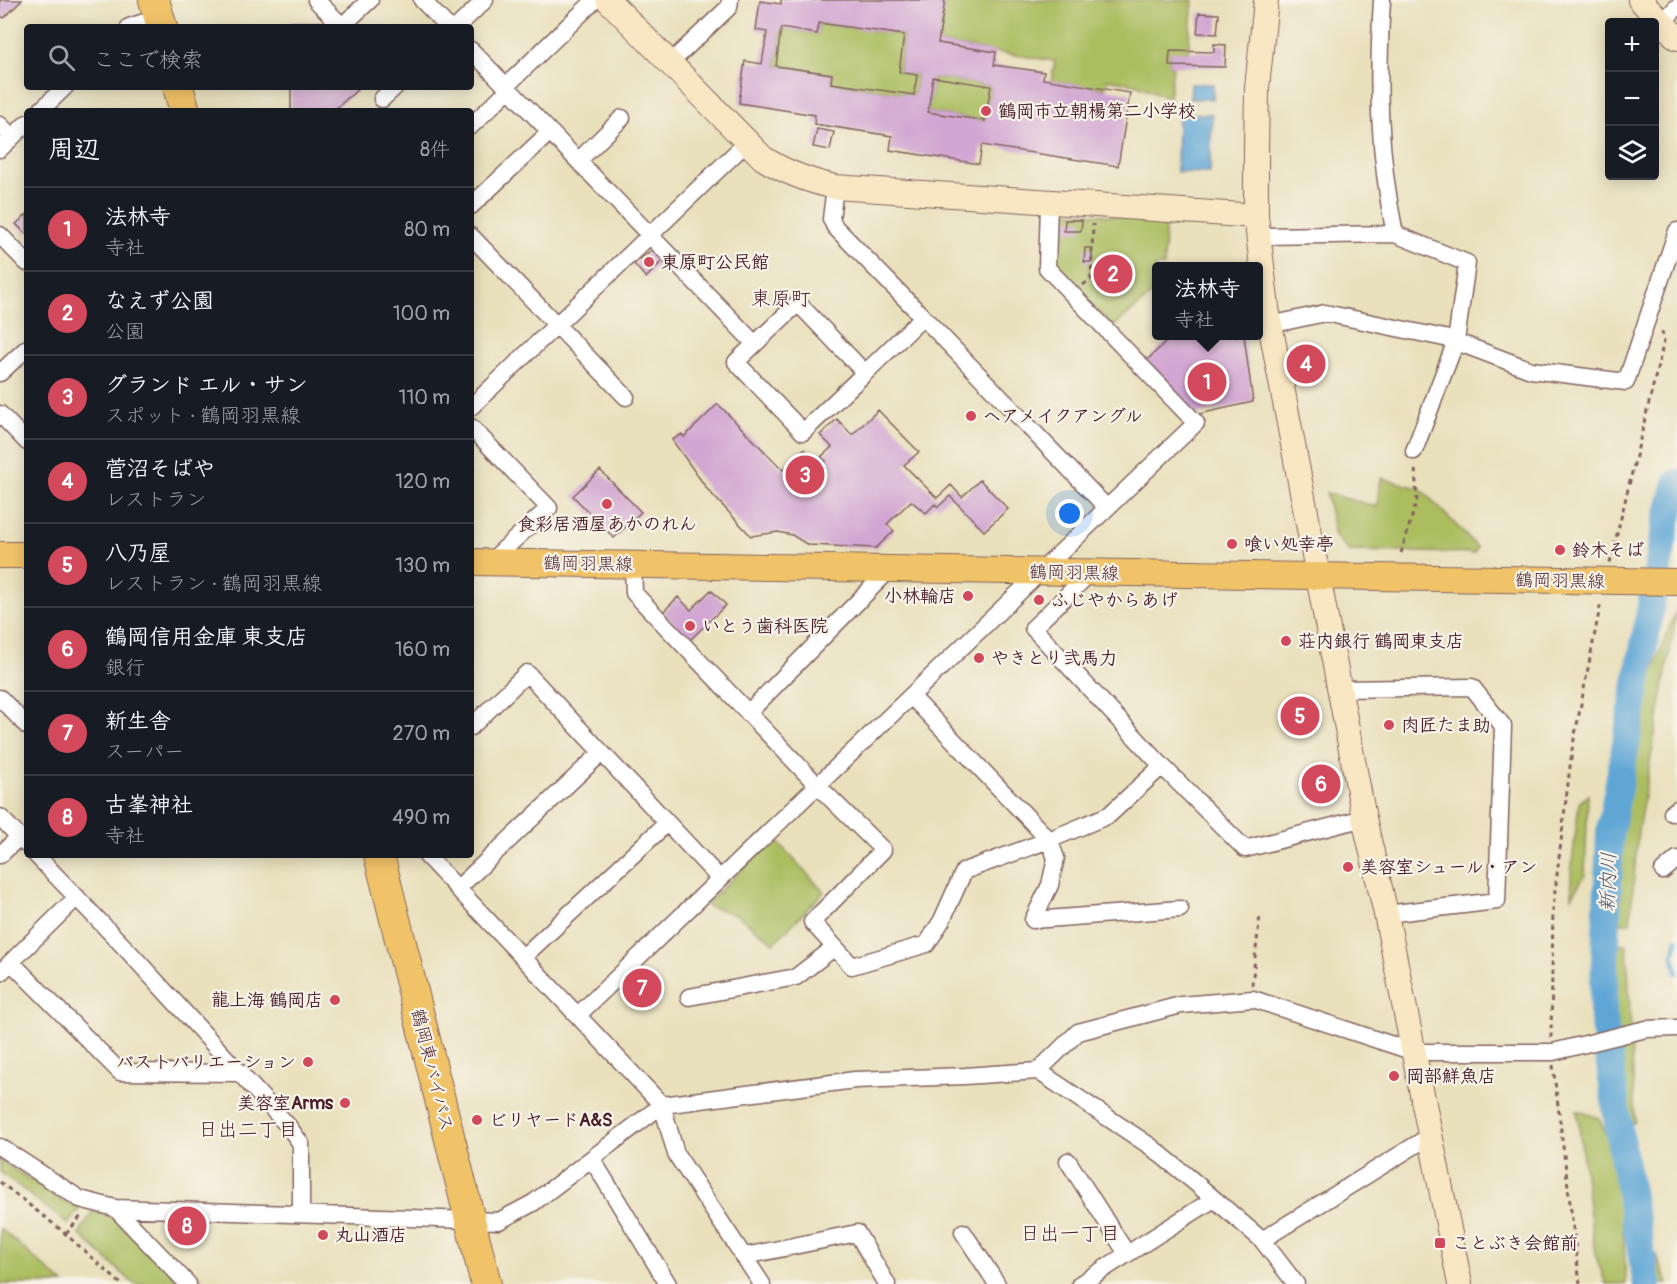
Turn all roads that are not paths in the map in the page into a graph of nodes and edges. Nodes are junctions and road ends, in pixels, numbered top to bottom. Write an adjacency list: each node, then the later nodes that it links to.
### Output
1 (316, 0): 14 (street)
2 (370, 0): 15 (street)
3 (422, 0): 16 (street)
4 (485, 0): 17 (street)
5 (596, 0): 20 (street)
6 (608, 0): 19 (street)
7 (730, 0): 19 (street)
8 (1266, 0): 38 (street)
9 (1382, 0): 40 (street)
10 (1640, 0): 12 (street)
11 (158, 15): 13 (street)
12 (1672, 23)
13 (136, 24)
14 (340, 24)
15 (346, 24)
16 (445, 24)
17 (460, 24)
18 (474, 53): 20 (street)
19 (670, 63): 32 (street)
20 (507, 88): 28 (street); 31 (street)
21 (62, 90): 25 (street)
22 (179, 90): 26 (highway)
23 (392, 90): 24 (street)
24 (382, 99)
25 (43, 108)
26 (184, 108)
27 (622, 118): 34 (street)
28 (474, 123)
29 (0, 125): 33 (street)
30 (24, 126): 33 (street)
31 (550, 132): 34 (street); 36 (street)
32 (746, 142): 35 (street); 42 (street)
33 (6, 143)
34 (578, 161): 42 (street)
35 (835, 187): 37 (street); 47 (street)
36 (474, 203)
37 (1049, 204): 38 (street); 61 (street)
38 (1257, 226): 40 (street); 45 (street)
39 (1677, 231): 50 (street)
40 (1395, 234): 50 (street)
41 (0, 235): 44 (street)
42 (649, 235): 48 (street); 51 (street)
43 (474, 239): 48 (street)
44 (24, 260)
45 (1262, 262)
46 (1263, 272): 49 (street)
47 (923, 317): 53 (street); 61 (street)
48 (556, 324): 55 (street); 56 (street)
49 (1270, 325): 50 (street); 69 (street)
50 (1456, 341): 60 (street)
51 (755, 344): 53 (street); 53 (street)
52 (24, 351): 54 (street)
53 (865, 373)
54 (0, 374)
55 (626, 397)
56 (474, 403)
57 (0, 414): 59 (street)
58 (474, 430): 64 (street)
59 (24, 439)
60 (1414, 451)
61 (1107, 508): 67 (street)
62 (0, 555): 63 (main road)
63 (24, 555)
64 (481, 562): 65 (main road, 鶴岡羽黒線)
65 (633, 565): 66 (main road, 鶴岡羽黒線); 74 (street)
66 (890, 570): 67 (main road, 鶴岡羽黒線); 74 (street)
67 (1039, 572): 68 (main road, 鶴岡羽黒線); 72 (street)
68 (1090, 573): 69 (main road, 鶴岡羽黒線); 78 (street)
69 (1318, 577): 70 (main road, 鶴岡羽黒線); 71 (street)
70 (1677, 582)
71 (1340, 688): 81 (street); 95 (street)
72 (912, 697): 79 (street); 83 (street)
73 (0, 698): 75 (street)
74 (748, 713): 79 (street)
75 (24, 723)
76 (474, 724): 77 (street)
77 (601, 753): 82 (street); 92 (street)
78 (1162, 766): 81 (street); 83 (street)
79 (818, 786): 91 (street); 96 (street)
80 (0, 817): 84 (street)
81 (1364, 818): 95 (street)
82 (667, 823): 91 (street); 97 (street)
83 (1049, 840): 94 (street); 96 (street)
84 (23, 841): 85 (street)
85 (0, 855)
86 (39, 858): 93 (street)
87 (380, 858): 113 (highway, 鶴岡東バイパス)
88 (429, 858): 92 (street)
89 (1677, 859): 90 (street)
90 (1663, 871)
91 (720, 879): 100 (street)
92 (458, 888): 97 (street)
93 (77, 897): 98 (street); 104 (street)
94 (1180, 909)
95 (1386, 914): 102 (street)
96 (835, 947): 99 (street)
97 (524, 957): 100 (street)
98 (6, 967): 104 (street)
99 (689, 997)
100 (578, 1015): 105 (street)
101 (1677, 1028): 102 (street)
102 (1414, 1052): 103 (street); 106 (street)
103 (1038, 1071): 105 (street); 110 (street)
104 (240, 1073): 112 (street)
105 (662, 1105): 108 (street); 117 (street)
106 (1430, 1136): 115 (street); 126 (street)
107 (0, 1147): 111 (street)
108 (592, 1159): 113 (street); 120 (street)
109 (1068, 1161): 116 (street)
110 (1214, 1199): 115 (street); 116 (street)
111 (116, 1208): 112 (street); 118 (street)
112 (301, 1214): 113 (street)
113 (470, 1222): 119 (highway, 鶴岡東バイパス)
114 (963, 1232): 123 (street)
115 (1262, 1240): 125 (street)
116 (1127, 1254): 124 (street)
117 (745, 1256): 121 (street); 122 (street)
118 (188, 1284)
119 (486, 1284)
120 (668, 1284)
121 (762, 1284)
122 (887, 1284)
123 (997, 1284)
124 (1080, 1284)
125 (1296, 1284)
126 (1460, 1284)

